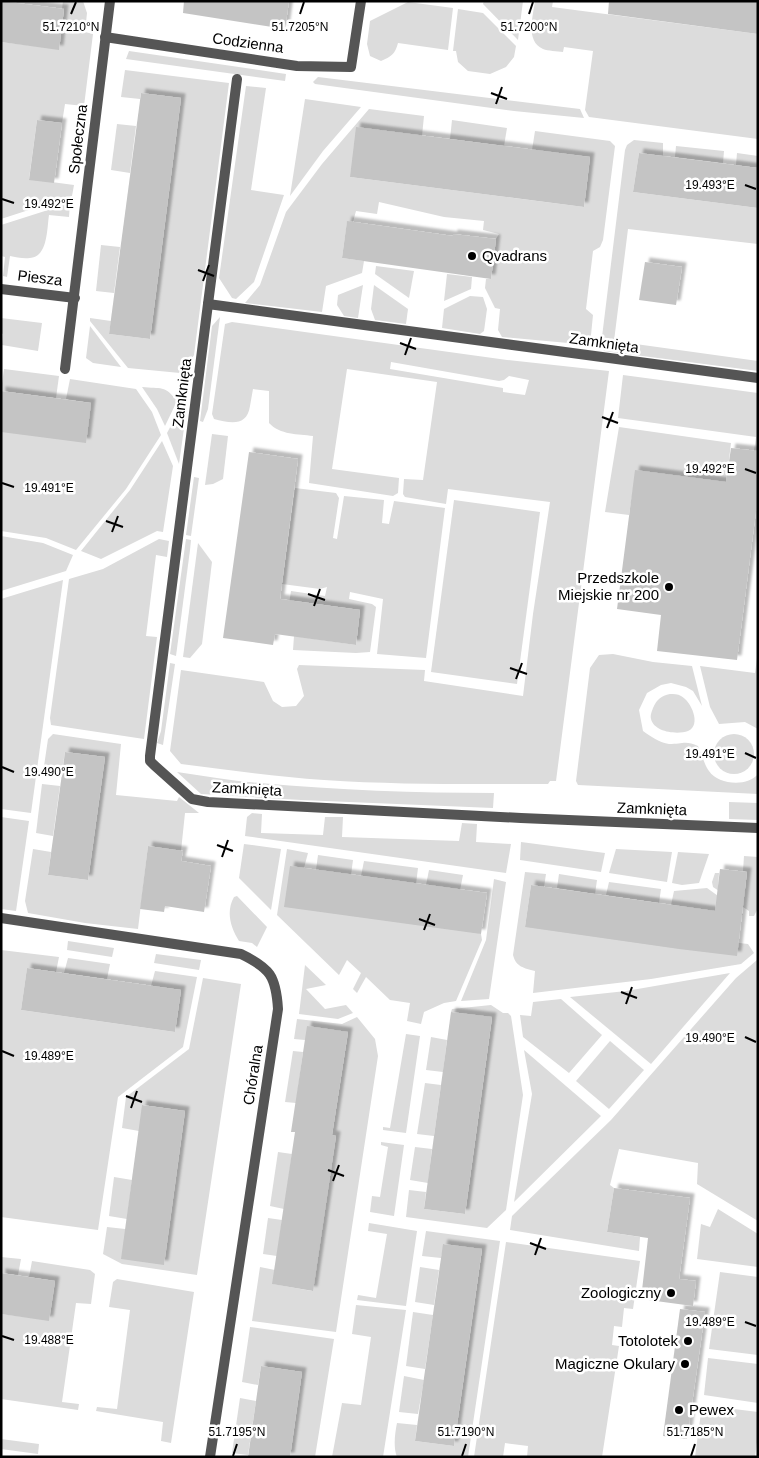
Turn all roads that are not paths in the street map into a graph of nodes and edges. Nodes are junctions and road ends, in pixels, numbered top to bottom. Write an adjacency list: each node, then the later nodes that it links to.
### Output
1 (110, 1): 3 (street, Społeczna)
2 (361, 1): 3 (street, Codzienna)
3 (105, 37): 6 (street, Społeczna)
4 (238, 79): 7 (street, Zamknięta)
5 (1, 289): 6 (street, Piesza)
6 (75, 298): 8 (street, Społeczna)
7 (208, 304): 9 (street, Zamknięta); 10 (street, Zamknięta)
8 (65, 369)
9 (758, 378)
10 (758, 828)
11 (1, 918): 12 (street, Chóralna)
12 (210, 1457)

